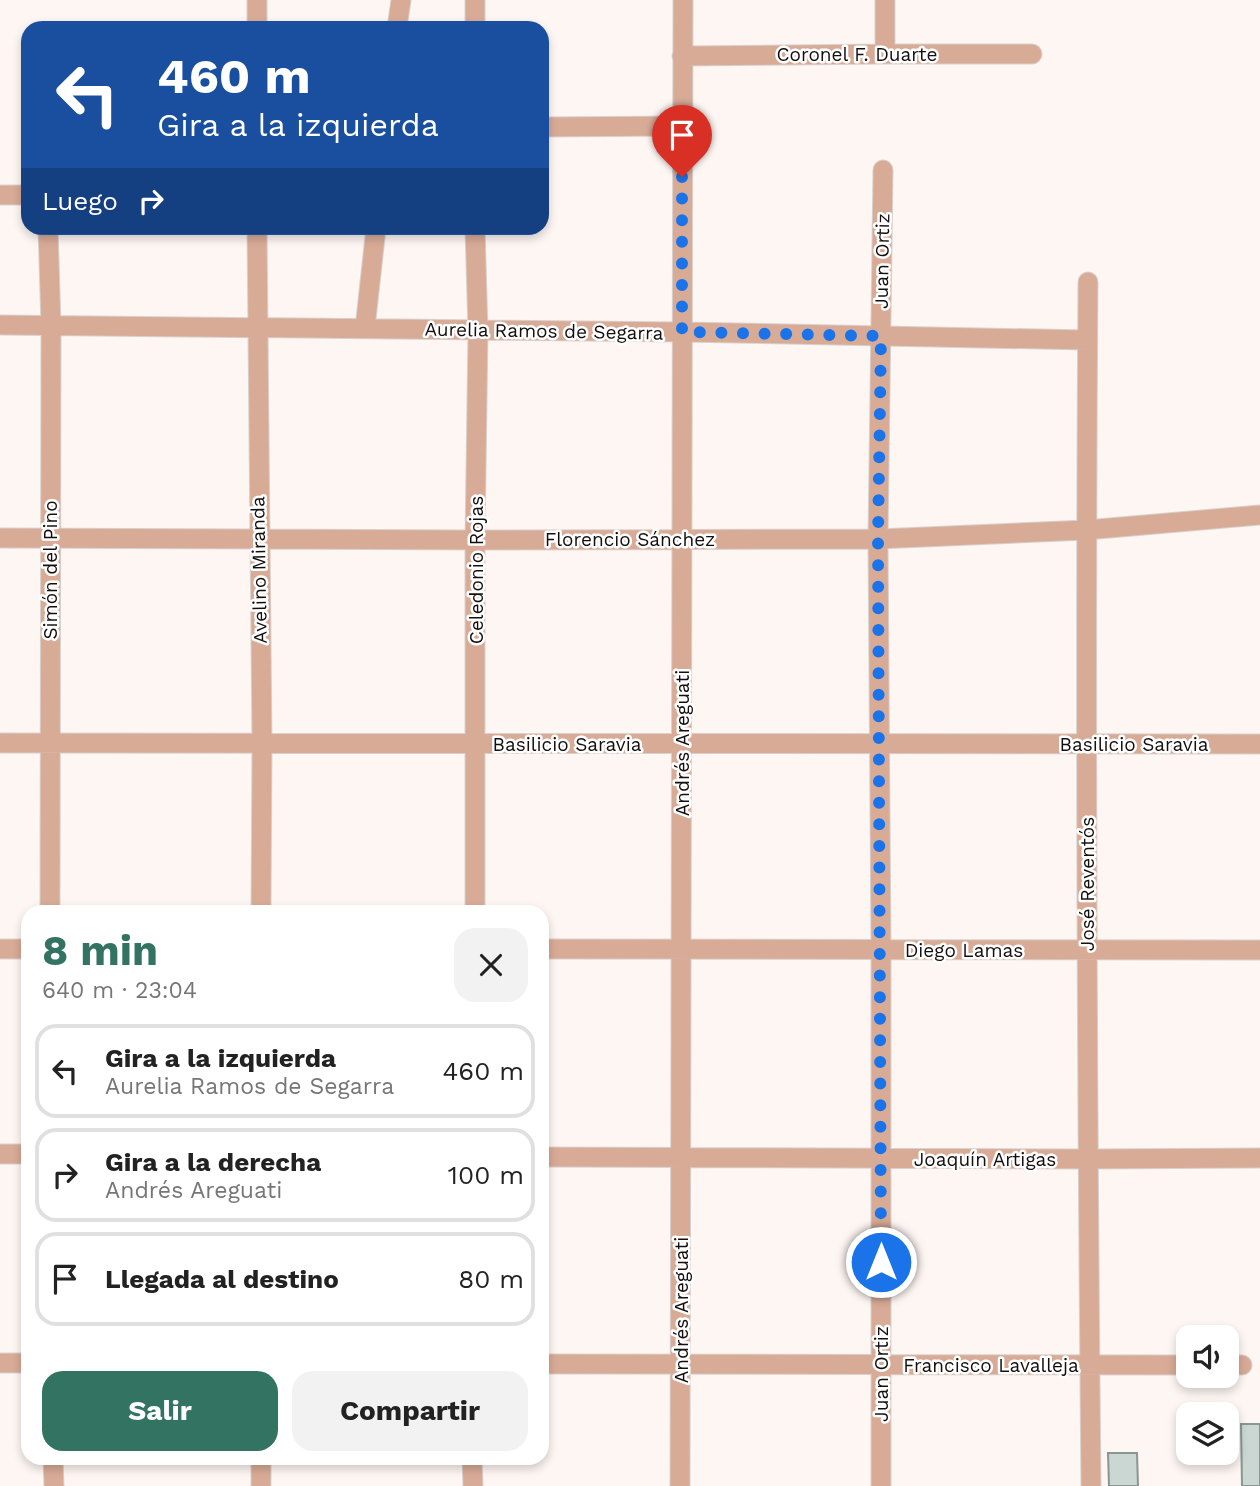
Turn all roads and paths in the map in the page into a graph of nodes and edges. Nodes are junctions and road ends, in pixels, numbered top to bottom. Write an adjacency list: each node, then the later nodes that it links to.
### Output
1 (257, 0): 6 (street)
2 (401, 0): 7 (street)
3 (475, 0): 8 (street)
4 (682, 0): 11 (street, Andrés Areguati)
5 (885, 0): 9 (street)
6 (257, 21)
7 (398, 21)
8 (475, 21)
9 (885, 54): 10 (street, Coronel F. Duarte); 11 (street, Coronel F. Duarte)
10 (1032, 54)
11 (682, 56): 12 (street, Andrés Areguati)
12 (682, 126): 13 (street); 27 (street, Andrés Areguati)
13 (549, 127)
14 (883, 170): 28 (street, Juan Ortiz)
15 (0, 195): 16 (street)
16 (21, 195)
17 (48, 235): 23 (street, Simón del Pino)
18 (257, 235): 24 (street, Avelino Miranda)
19 (375, 235): 25 (street)
20 (475, 235): 26 (street, Celedonio Rojas)
21 (1088, 282): 29 (street, José Reventós)
22 (0, 325): 23 (street, Aurelia Ramos de Segarra)
23 (51, 325): 24 (street, Aurelia Ramos de Segarra); 32 (street, Simón del Pino)
24 (258, 328): 25 (street, Aurelia Ramos de Segarra); 34 (street, Avelino Miranda)
25 (365, 328): 26 (street, Aurelia Ramos de Segarra)
26 (478, 331): 27 (street, Aurelia Ramos de Segarra); 37 (street, Celedonio Rojas)
27 (682, 332): 28 (street, Aurelia Ramos de Segarra); 35 (street, Andrés Areguati)
28 (881, 336): 29 (street, Aurelia Ramos de Segarra); 36 (street, Juan Ortiz)
29 (1087, 340): 31 (street, José Reventós)
30 (1260, 514): 31 (street, Florencio Sánchez)
31 (1086, 530): 36 (street, Florencio Sánchez); 44 (street, José Reventós)
32 (50, 537): 33 (street, Florencio Sánchez); 34 (street, Florencio Sánchez); 39 (street, Simón del Pino)
33 (0, 538)
34 (259, 538): 37 (street, Florencio Sánchez); 41 (street, Avelino Miranda)
35 (682, 539): 36 (street, Florencio Sánchez); 37 (street, Florencio Sánchez); 40 (street, Andrés Areguati)
36 (878, 539): 43 (street, Juan Ortiz)
37 (475, 540): 42 (street, Celedonio Rojas)
38 (0, 743): 39 (street, Basilicio Saravia)
39 (50, 743): 41 (street, Basilicio Saravia); 46 (street, Simón del Pino)
40 (682, 743): 42 (street, Basilicio Saravia); 43 (street, Basilicio Saravia); 52 (street, Andrés Areguati)
41 (261, 744): 42 (street, Basilicio Saravia); 47 (street, Avelino Miranda)
42 (475, 744): 48 (street, Celedonio Rojas)
43 (879, 744): 44 (street, Basilicio Saravia); 53 (street, Juan Ortiz)
44 (1087, 744): 45 (street, Basilicio Saravia); 54 (street, José Reventós)
45 (1260, 744)
46 (50, 905)
47 (261, 905)
48 (475, 905)
49 (0, 949): 50 (street)
50 (21, 949)
51 (549, 949): 52 (street, Diego Lamas)
52 (681, 949): 53 (street, Diego Lamas); 59 (street, Andrés Areguati)
53 (881, 950): 54 (street, Diego Lamas); 60 (street, Juan Ortiz)
54 (1087, 950): 55 (street, Diego Lamas); 62 (street, José Reventós)
55 (1260, 950)
56 (0, 1154): 57 (street)
57 (21, 1154)
58 (549, 1157): 59 (street, Joaquín Artigas)
59 (681, 1158): 60 (street, Joaquín Artigas); 66 (street, Andrés Areguati)
60 (881, 1158): 62 (street, Joaquín Artigas); 67 (street, Juan Ortiz)
61 (1260, 1158): 62 (street, Joaquín Artigas)
62 (1088, 1159): 68 (street, José Reventós)
63 (0, 1363): 64 (street)
64 (21, 1363)
65 (549, 1364): 66 (street, Francisco Lavalleja)
66 (681, 1364): 67 (street, Francisco Lavalleja); 76 (street, Andrés Areguati)
67 (881, 1365): 68 (street, Francisco Lavalleja); 77 (street, Juan Ortiz)
68 (1090, 1365): 69 (street, Francisco Lavalleja); 78 (street, José Reventós)
69 (1176, 1365)
70 (53, 1465): 73 (street)
71 (261, 1465): 74 (street)
72 (472, 1465): 75 (street)
73 (54, 1486)
74 (261, 1486)
75 (472, 1486)
76 (680, 1486)
77 (881, 1486)
78 (1091, 1486)

